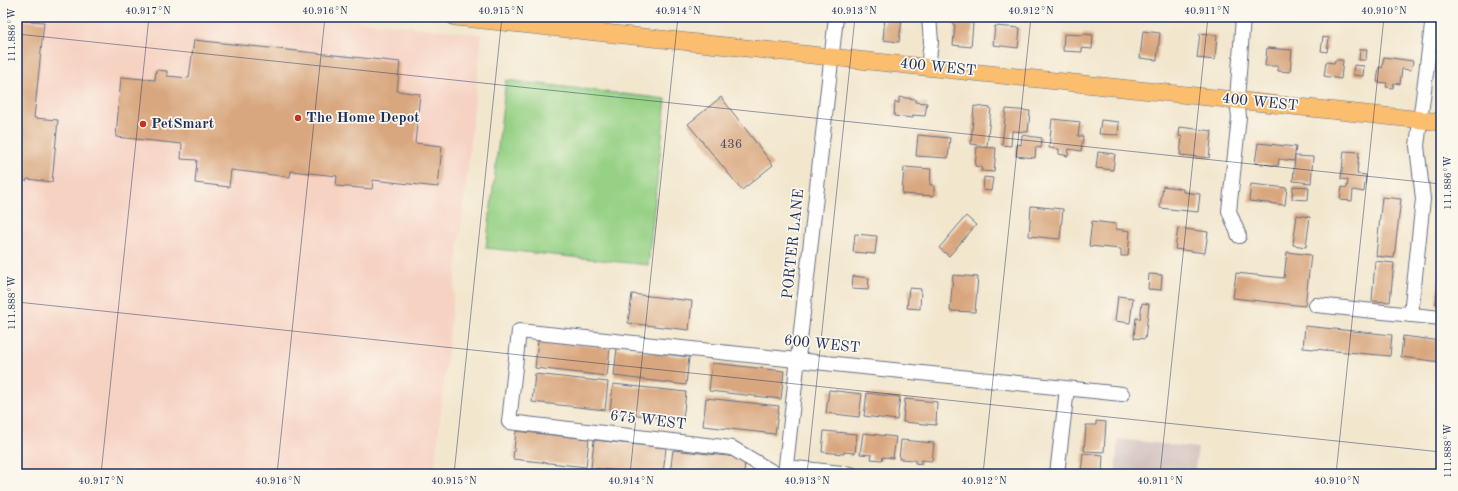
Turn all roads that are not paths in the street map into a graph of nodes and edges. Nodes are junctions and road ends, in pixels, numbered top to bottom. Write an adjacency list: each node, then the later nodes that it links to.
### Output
1 (455, 17): 6 (main road, 400 WEST)
2 (836, 17): 7 (street, PORTER LANE)
3 (929, 17): 8 (street)
4 (1243, 17): 9 (street)
5 (1433, 17): 10 (street)
6 (476, 18): 7 (main road, 400 WEST)
7 (831, 57): 8 (main road, 400 WEST); 16 (street, PORTER LANE)
8 (928, 67): 9 (main road, 400 WEST)
9 (1237, 100): 10 (main road, 400 WEST); 12 (street)
10 (1422, 119): 11 (main road, 400 WEST); 14 (street)
11 (1441, 122)
12 (1239, 236)
13 (1316, 305): 14 (street)
14 (1411, 315): 15 (street)
15 (1441, 318)
16 (798, 360): 17 (street, 600 WEST); 19 (street, 600 WEST); 20 (street, PORTER LANE)
17 (1067, 388): 18 (street, 600 WEST); 22 (street)
18 (1122, 394)
19 (509, 422): 20 (street, 675 WEST)
20 (782, 472): 21 (street, 675 WEST)
21 (851, 474)
22 (1057, 474)

